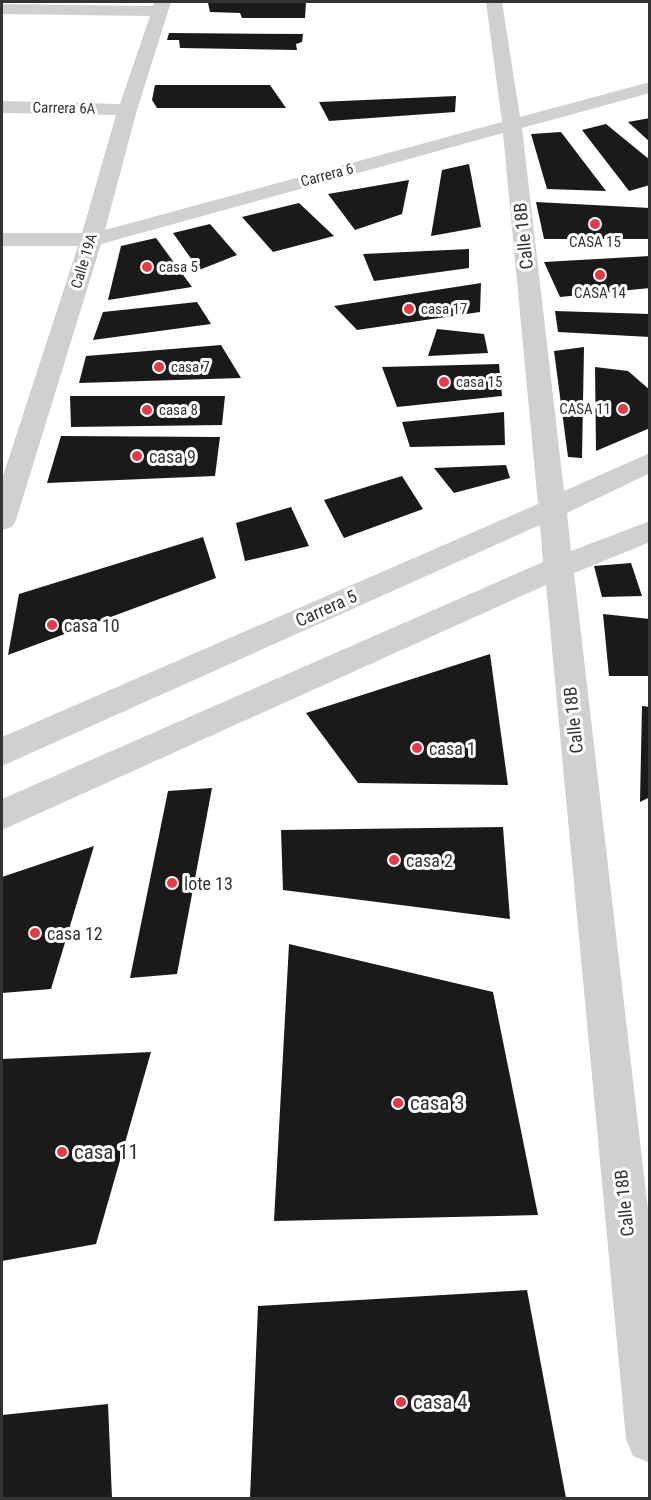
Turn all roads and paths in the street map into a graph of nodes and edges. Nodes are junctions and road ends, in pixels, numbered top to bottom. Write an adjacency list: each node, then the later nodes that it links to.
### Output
1 (494, 2): 7 (street, Calle 18B)
2 (162, 6): 3 (street); 6 (street, Calle 19A)
3 (2, 9)
4 (650, 87): 7 (street, Carrera 6)
5 (2, 107): 6 (street, Carrera 6A)
6 (127, 110): 9 (street, Calle 19A)
7 (512, 124): 9 (street, Carrera 6); 11 (street, Calle 18B)
8 (2, 239): 9 (street, Carrera 6)
9 (91, 240): 12 (street, Calle 19A)
10 (650, 462): 11 (street, Carrera 5)
11 (551, 509): 14 (street, Calle 18B); 15 (street, Carrera 5)
12 (2, 515)
13 (650, 531): 14 (street)
14 (557, 568): 16 (street); 17 (street, Calle 18B)
15 (2, 752)
16 (2, 815)
17 (650, 1438)

